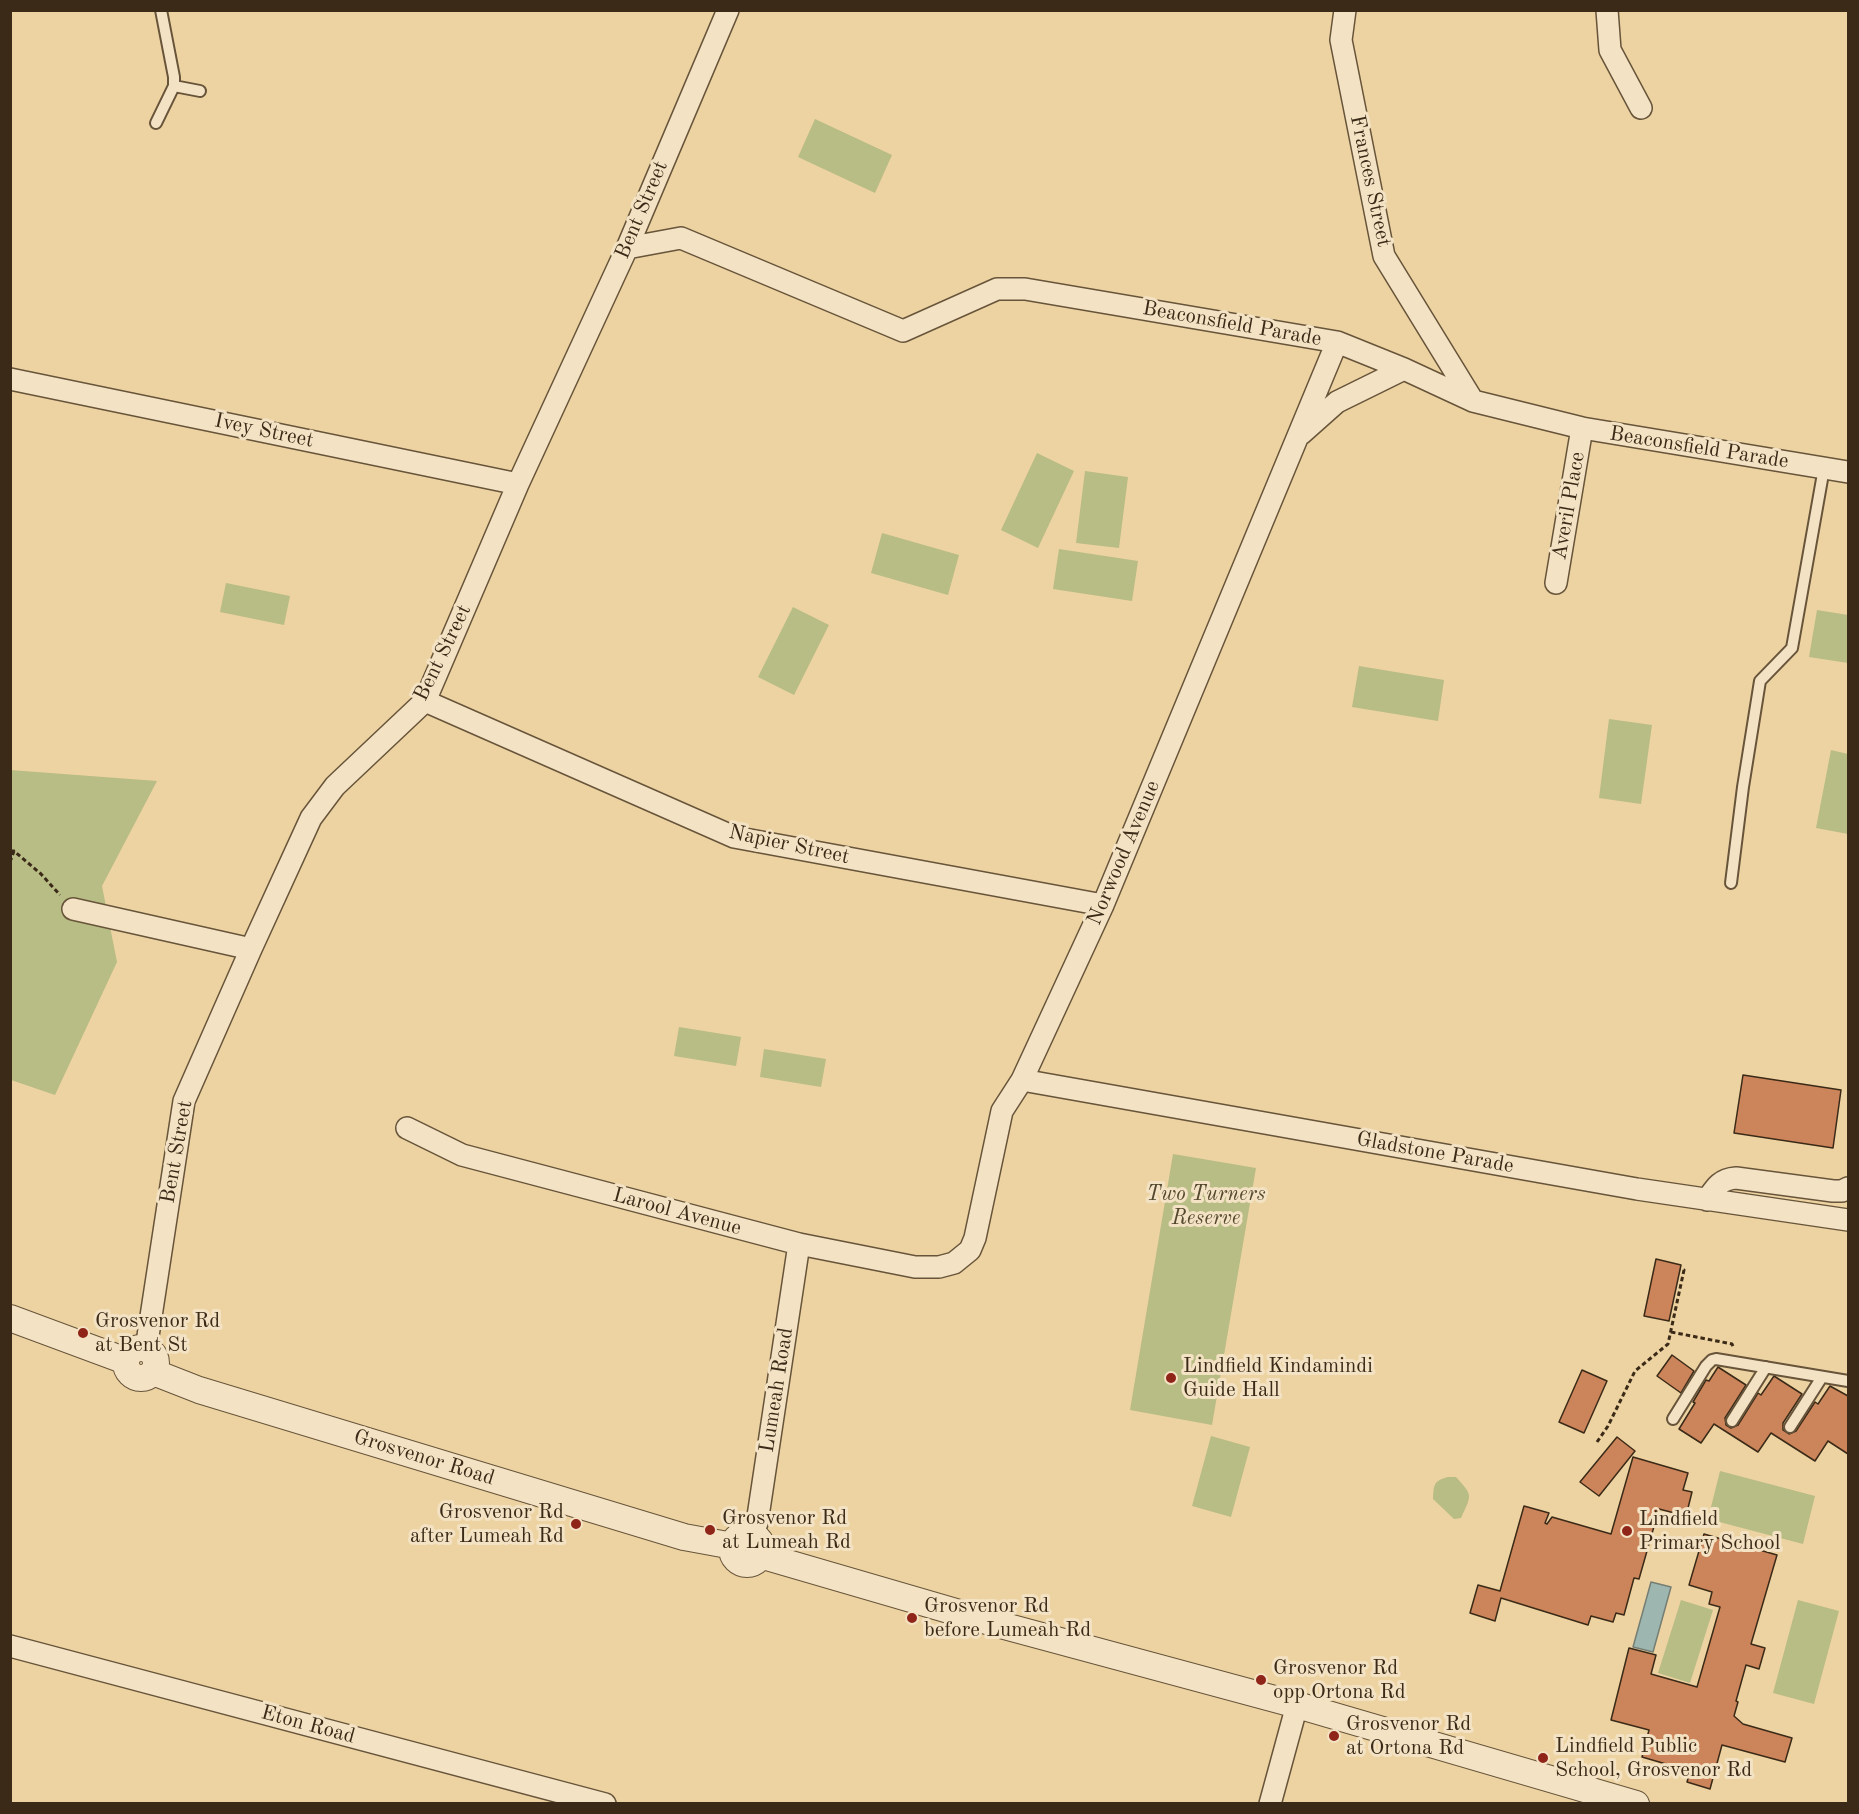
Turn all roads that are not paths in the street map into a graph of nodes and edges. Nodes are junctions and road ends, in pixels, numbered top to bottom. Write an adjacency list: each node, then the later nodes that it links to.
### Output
1 (161, 10): 5 (lane)
2 (728, 10): 9 (street, Bent Street)
3 (1345, 10): 13 (street, Frances Street)
4 (1607, 10): 7 (street)
5 (174, 86): 6 (lane); 8 (lane)
6 (200, 91)
7 (1641, 108)
8 (156, 123)
9 (627, 249): 10 (street, Beaconsfield Parade); 18 (street, Bent Street)
10 (1337, 342): 11 (street, Beaconsfield Parade); 15 (street, Norwood Avenue)
11 (1404, 369): 13 (street, Beaconsfield Parade); 15 (street, Norwood Avenue)
12 (10, 379): 18 (street, Ivey Street)
13 (1473, 401): 14 (street, Beaconsfield Parade)
14 (1582, 429): 16 (street, Beaconsfield Parade); 19 (street, Averil Place)
15 (1296, 439): 22 (street, Norwood Avenue)
16 (1824, 468): 17 (street, Beaconsfield Parade); 21 (lane)
17 (1848, 472)
18 (518, 484): 20 (street, Bent Street)
19 (1556, 583)
20 (425, 701): 22 (street, Napier Street); 24 (street, Bent Street)
21 (1731, 883)
22 (1103, 905): 25 (street, Norwood Avenue)
23 (73, 909): 24 (street)
24 (250, 949): 33 (street, Bent Street)
25 (1022, 1080): 28 (street, Gladstone Parade); 31 (street, Norwood Avenue)
26 (407, 1128): 30 (street, Larool Avenue)
27 (1848, 1188): 28 (street)
28 (1707, 1200): 29 (street, Gladstone Parade)
29 (1848, 1220)
30 (799, 1244): 31 (street, Larool Avenue); 40 (street, Lumeah Road)
31 (954, 1263)
32 (10, 1318): 33 (street, Grosvenor Road)
33 (142, 1360): 40 (street, Grosvenor Road)
34 (1766, 1367): 35 (lane); 37 (lane); 38 (lane)
35 (1822, 1377): 36 (lane); 39 (lane)
36 (1848, 1381)
37 (1673, 1419)
38 (1732, 1420)
39 (1790, 1427)
40 (748, 1545): 42 (street, Grosvenor Road)
41 (10, 1646): 43 (street, Eton Road)
42 (1297, 1705): 44 (street); 45 (street, Grosvenor Road)
43 (605, 1803)
44 (1270, 1803)
45 (1636, 1803)

